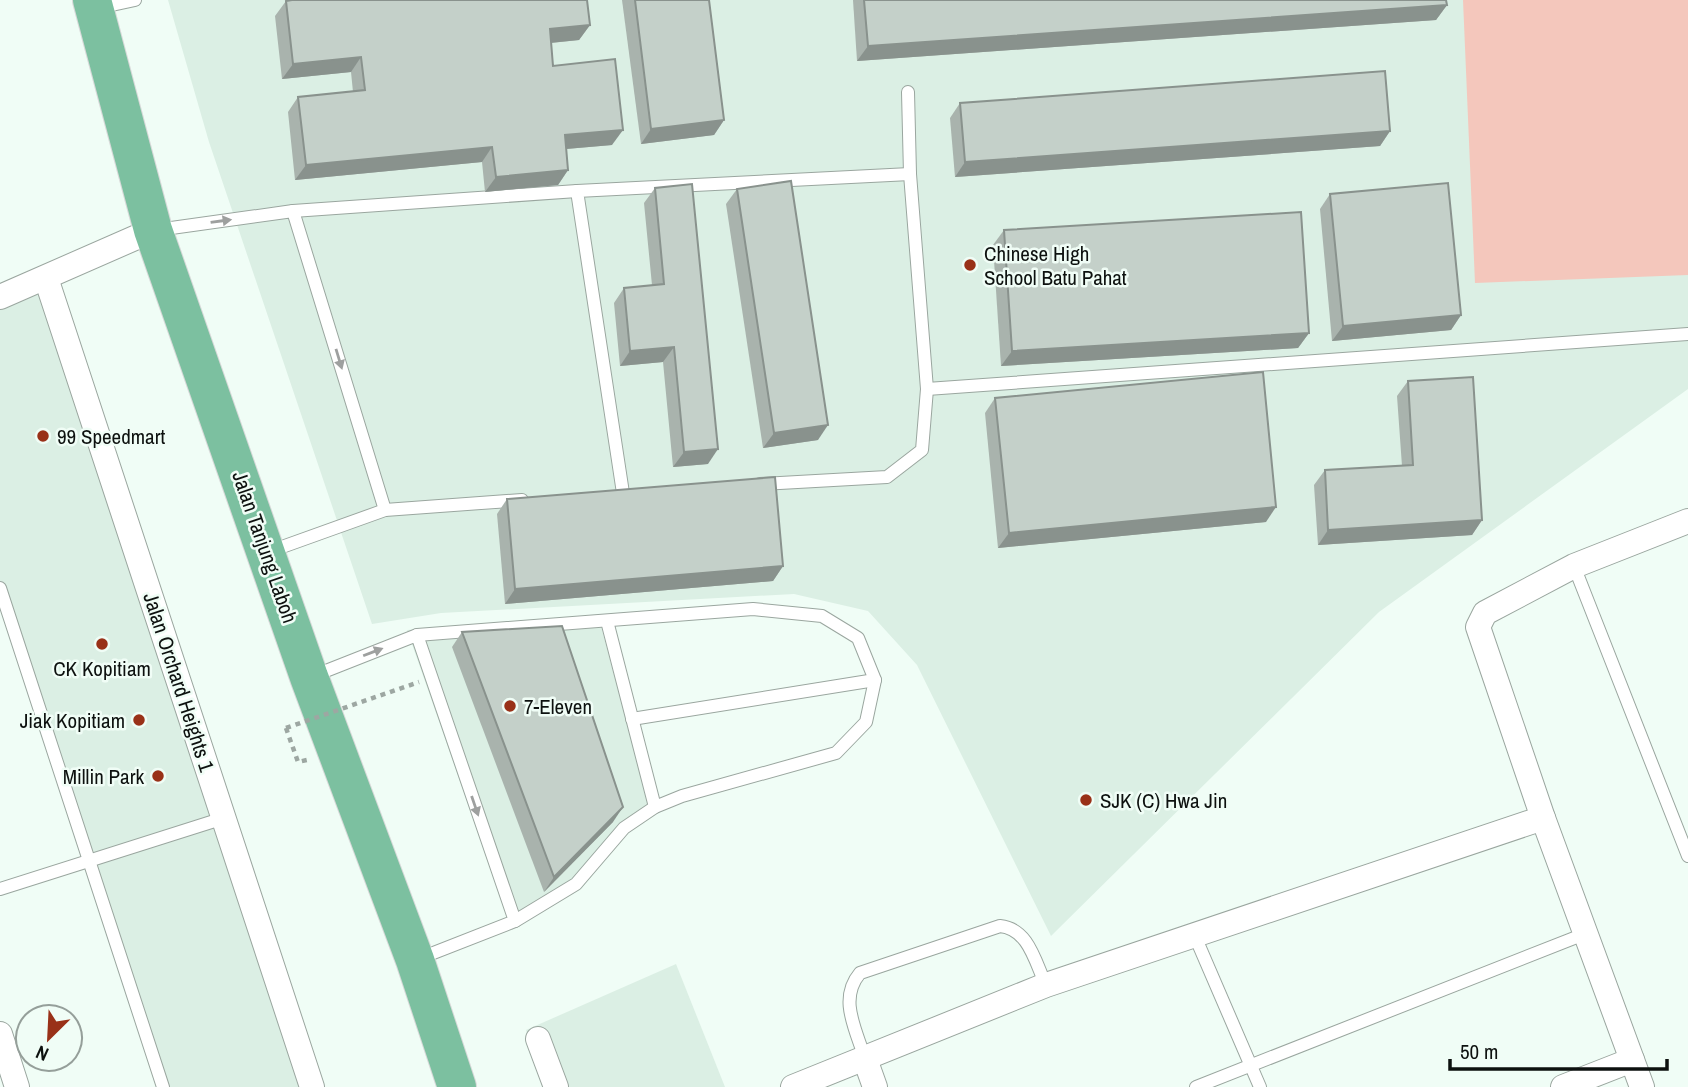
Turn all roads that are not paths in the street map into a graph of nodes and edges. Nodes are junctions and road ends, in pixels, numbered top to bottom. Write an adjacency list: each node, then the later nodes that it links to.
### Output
1 (135, 0): 2 (lane)
2 (93, 5): 7 (highway, Jalan Tanjung Laboh)
3 (908, 92): 4 (lane)
4 (910, 174): 5 (lane); 11 (lane)
5 (577, 191): 6 (lane); 13 (lane)
6 (293, 211): 7 (lane, one-way to 6); 15 (lane, one-way to 15)
7 (153, 230): 8 (street); 17 (highway, Jalan Tanjung Laboh)
8 (46, 278): 9 (street); 26 (street, Jalan Orchard Heights 1)
9 (0, 297)
10 (1688, 334): 11 (lane)
11 (928, 389): 12 (lane)
12 (748, 485)
13 (637, 492)
14 (531, 499): 15 (lane)
15 (385, 510): 17 (lane)
16 (1688, 521): 18 (street)
17 (268, 552): 22 (highway, Jalan Tanjung Laboh)
18 (1574, 566): 27 (street); 28 (lane)
19 (0, 588): 29 (lane)
20 (607, 621): 21 (lane); 23 (lane); 24 (lane)
21 (417, 635): 22 (lane, one-way to 21); 31 (lane, one-way to 31)
22 (309, 677): 34 (highway, Jalan Tanjung Laboh)
23 (875, 680): 24 (lane); 25 (lane)
24 (632, 719): 25 (lane)
25 (655, 807): 31 (lane)
26 (224, 818): 29 (lane); 43 (street, Jalan Orchard Heights 1)
27 (1543, 818): 32 (street); 33 (street)
28 (1688, 856)
29 (91, 860): 30 (lane); 42 (lane)
30 (0, 888)
31 (514, 921): 34 (lane)
32 (1587, 933): 39 (street); 40 (lane)
33 (1194, 934): 35 (street); 40 (lane)
34 (415, 960): 44 (highway, Jalan Tanjung Laboh)
35 (1046, 985): 38 (street); 38 (lane)
36 (0, 1034): 41 (street)
37 (538, 1040): 45 (street)
38 (865, 1059): 46 (street); 47 (street)
39 (1632, 1060): 50 (street); 51 (street)
40 (1250, 1067): 48 (lane); 49 (lane)
41 (17, 1087)
42 (163, 1087)
43 (312, 1087)
44 (457, 1087)
45 (556, 1087)
46 (793, 1087)
47 (875, 1087)
48 (1196, 1087)
49 (1260, 1087)
50 (1563, 1087)
51 (1642, 1087)

